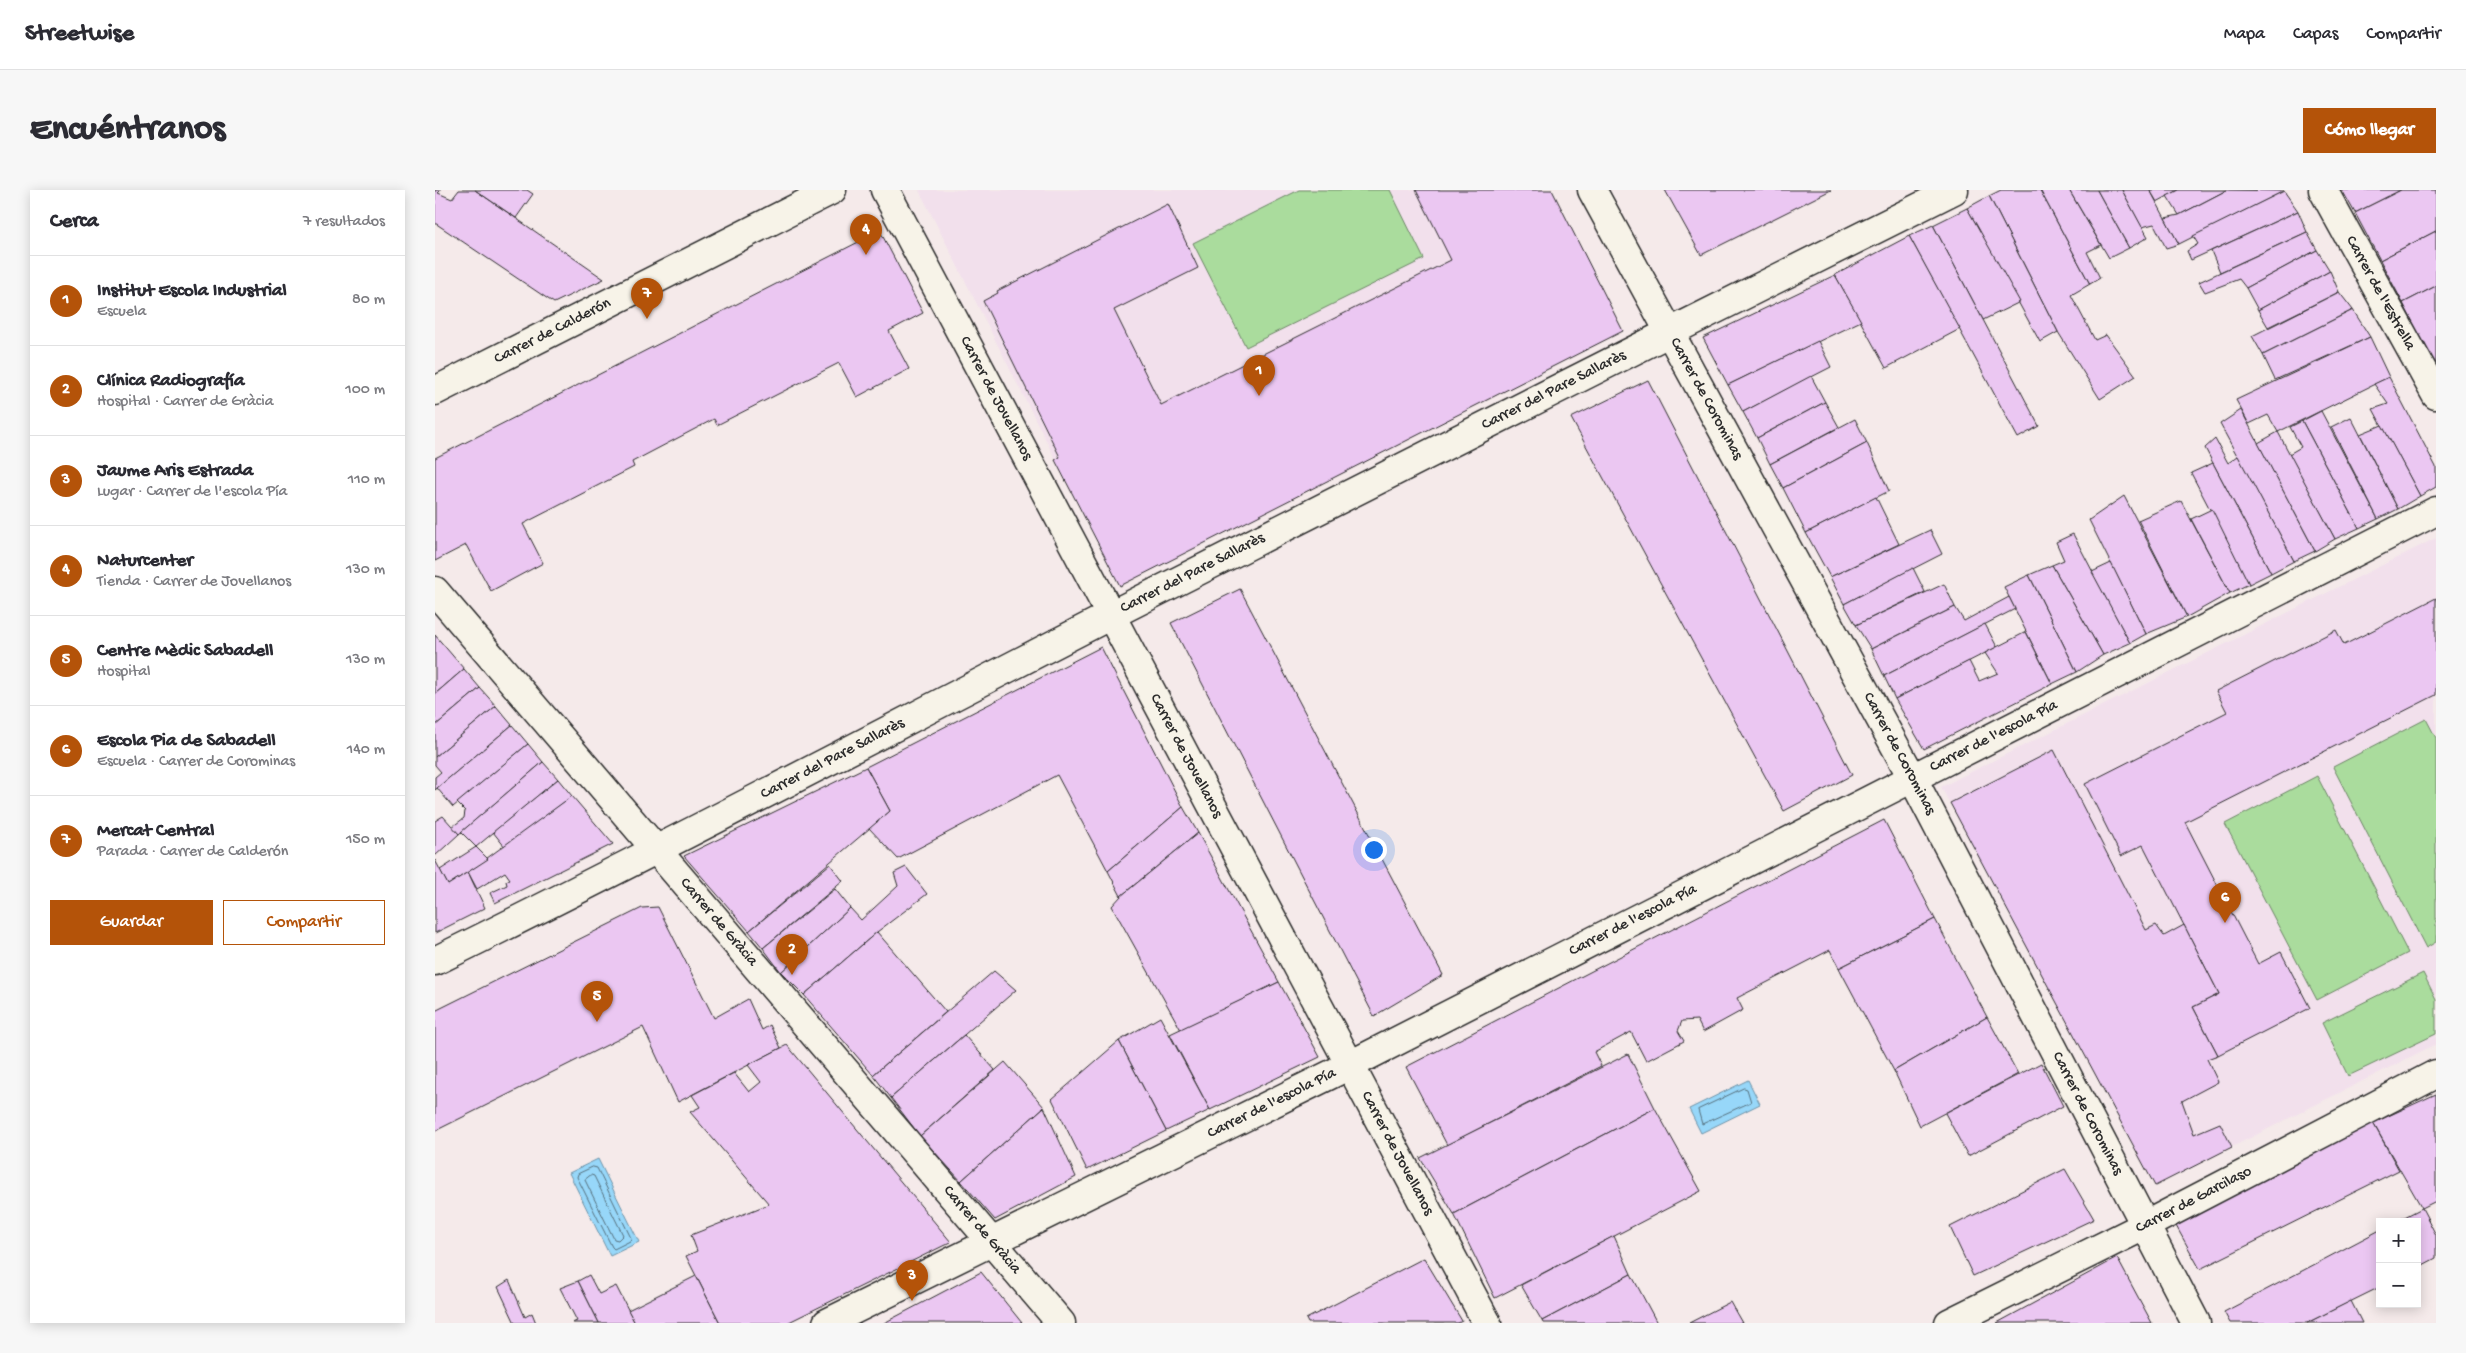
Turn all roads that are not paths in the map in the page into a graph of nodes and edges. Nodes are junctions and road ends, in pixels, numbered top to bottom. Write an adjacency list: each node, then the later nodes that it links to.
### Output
1 (832, 190): 7 (street, Carrer de Calderón)
2 (885, 190): 11 (street, Carrer de Jovellanos)
3 (1592, 190): 6 (street, Carrer de Corominas)
4 (1954, 190): 6 (street, Carrer del Pare Sallarès)
5 (2323, 190): 8 (street, Carrer de l'Estrella)
6 (1669, 332): 11 (street, Carrer del Pare Sallarès); 12 (street, Carrer de Corominas)
7 (435, 391)
8 (2436, 395)
9 (2436, 511): 12 (street, Carrer de l'escola Pía)
10 (435, 591): 13 (street, Carrer de Gràcia)
11 (1110, 616): 13 (street, Carrer del Pare Sallarès); 15 (street, Carrer de Jovellanos)
12 (1913, 779): 15 (street, Carrer de l'escola Pía); 17 (street, Carrer de Corominas)
13 (657, 851): 14 (street, Carrer del Pare Sallarès); 18 (street, Carrer de Gràcia)
14 (435, 962)
15 (1350, 1065): 18 (street, Carrer de l'escola Pía); 21 (street, Carrer de Jovellanos)
16 (2436, 1074): 17 (street, Carrer de Garcilaso)
17 (2144, 1226): 22 (street, Carrer de Garcilaso); 23 (street, Carrer de Corominas)
18 (991, 1241): 19 (street, Carrer de l'escola Pía); 20 (street, Carrer de Gràcia)
19 (827, 1323)
20 (1061, 1323)
21 (1487, 1323)
22 (1949, 1323)
23 (2197, 1323)

